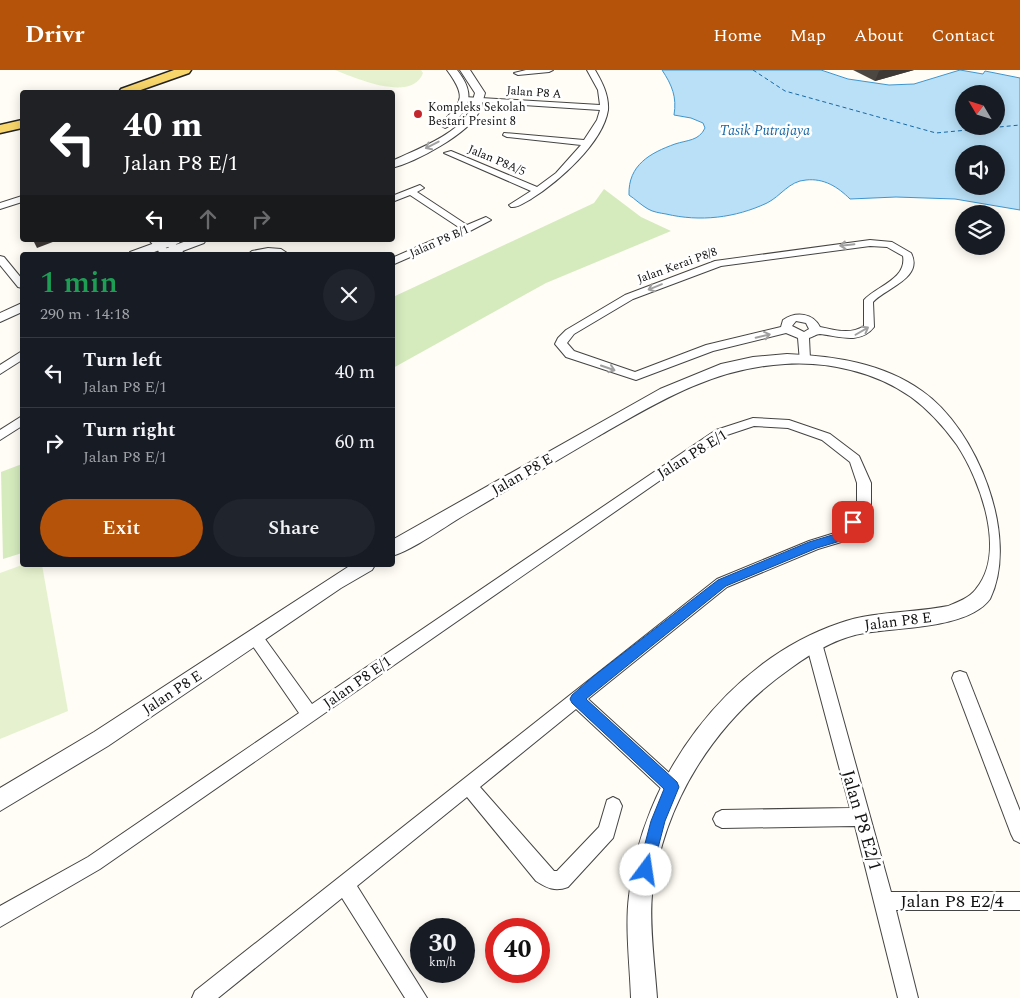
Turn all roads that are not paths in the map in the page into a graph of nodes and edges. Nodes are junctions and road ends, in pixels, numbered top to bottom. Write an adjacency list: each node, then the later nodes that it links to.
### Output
1 (452, 70): 9 (street)
2 (465, 70): 10 (street)
3 (549, 70): 6 (street)
4 (591, 70): 11 (street)
5 (190, 72): 7 (main road); 8 (main road)
6 (518, 73)
7 (131, 90)
8 (149, 90)
9 (464, 99): 10 (street, Jalan P8 A); 18 (street)
10 (478, 100): 11 (street, Jalan P8 A); 19 (street, one-way to 19)
11 (603, 108): 16 (street)
12 (20, 118): 14 (main road)
13 (20, 124): 14 (main road)
14 (0, 127)
15 (507, 135): 16 (street)
16 (585, 144): 21 (street)
17 (448, 153): 21 (street, Jalan P8A/5)
18 (395, 154)
19 (395, 163)
20 (421, 187): 22 (street)
21 (538, 191): 25 (street)
22 (411, 192): 23 (street); 28 (street)
23 (395, 198)
24 (20, 200): 26 (street)
25 (514, 205)
26 (0, 206)
27 (486, 220): 28 (street, Jalan P8 B/1)
28 (467, 229): 35 (street, Jalan P8 B/1)
29 (190, 242): 30 (street)
30 (166, 247): 31 (street)
31 (147, 252)
32 (263, 252): 33 (street)
33 (281, 252)
34 (0, 259): 36 (street)
35 (395, 261)
36 (20, 284)
37 (20, 299): 38 (street)
38 (0, 308)
39 (20, 308): 40 (street)
40 (0, 318)
41 (788, 329): 42 (street); 42 (street, Jalan Kerai P8/8, one-way to 41); 43 (street)
42 (815, 330): 43 (street)
43 (803, 335): 45 (street)
44 (20, 356): 46 (street)
45 (804, 359): 49 (street, Jalan P8 E); 52 (street, Jalan P8 E)
46 (0, 370)
47 (20, 421): 48 (street)
48 (0, 436)
49 (395, 548)
50 (363, 567): 51 (street, Jalan P8 E)
51 (255, 638): 55 (street, Jalan P8 E/1); 58 (street, Jalan P8 E)
52 (814, 643): 57 (street, Jalan P8 E); 60 (street, Jalan P8 E2/1)
53 (960, 678): 62 (street)
54 (577, 699): 55 (street, Jalan P8 E/1); 56 (street, Jalan P8 E/1); 57 (street)
55 (310, 715): 66 (street, Jalan P8 E/1)
56 (468, 786): 59 (street); 63 (street, Jalan P8 E/1)
57 (672, 787): 69 (street, Jalan P8 E)
58 (0, 800)
59 (613, 806)
60 (860, 817): 61 (street); 64 (street, Jalan P8 E2/1)
61 (722, 819)
62 (1020, 834)
63 (345, 884): 67 (street, Jalan P8 E/1); 68 (street)
64 (884, 901): 65 (street, Jalan P8 E2/4); 70 (street, Jalan P8 E2/1)
65 (1020, 901)
66 (0, 917)
67 (202, 998)
68 (417, 998)
69 (644, 998)
70 (908, 998)

